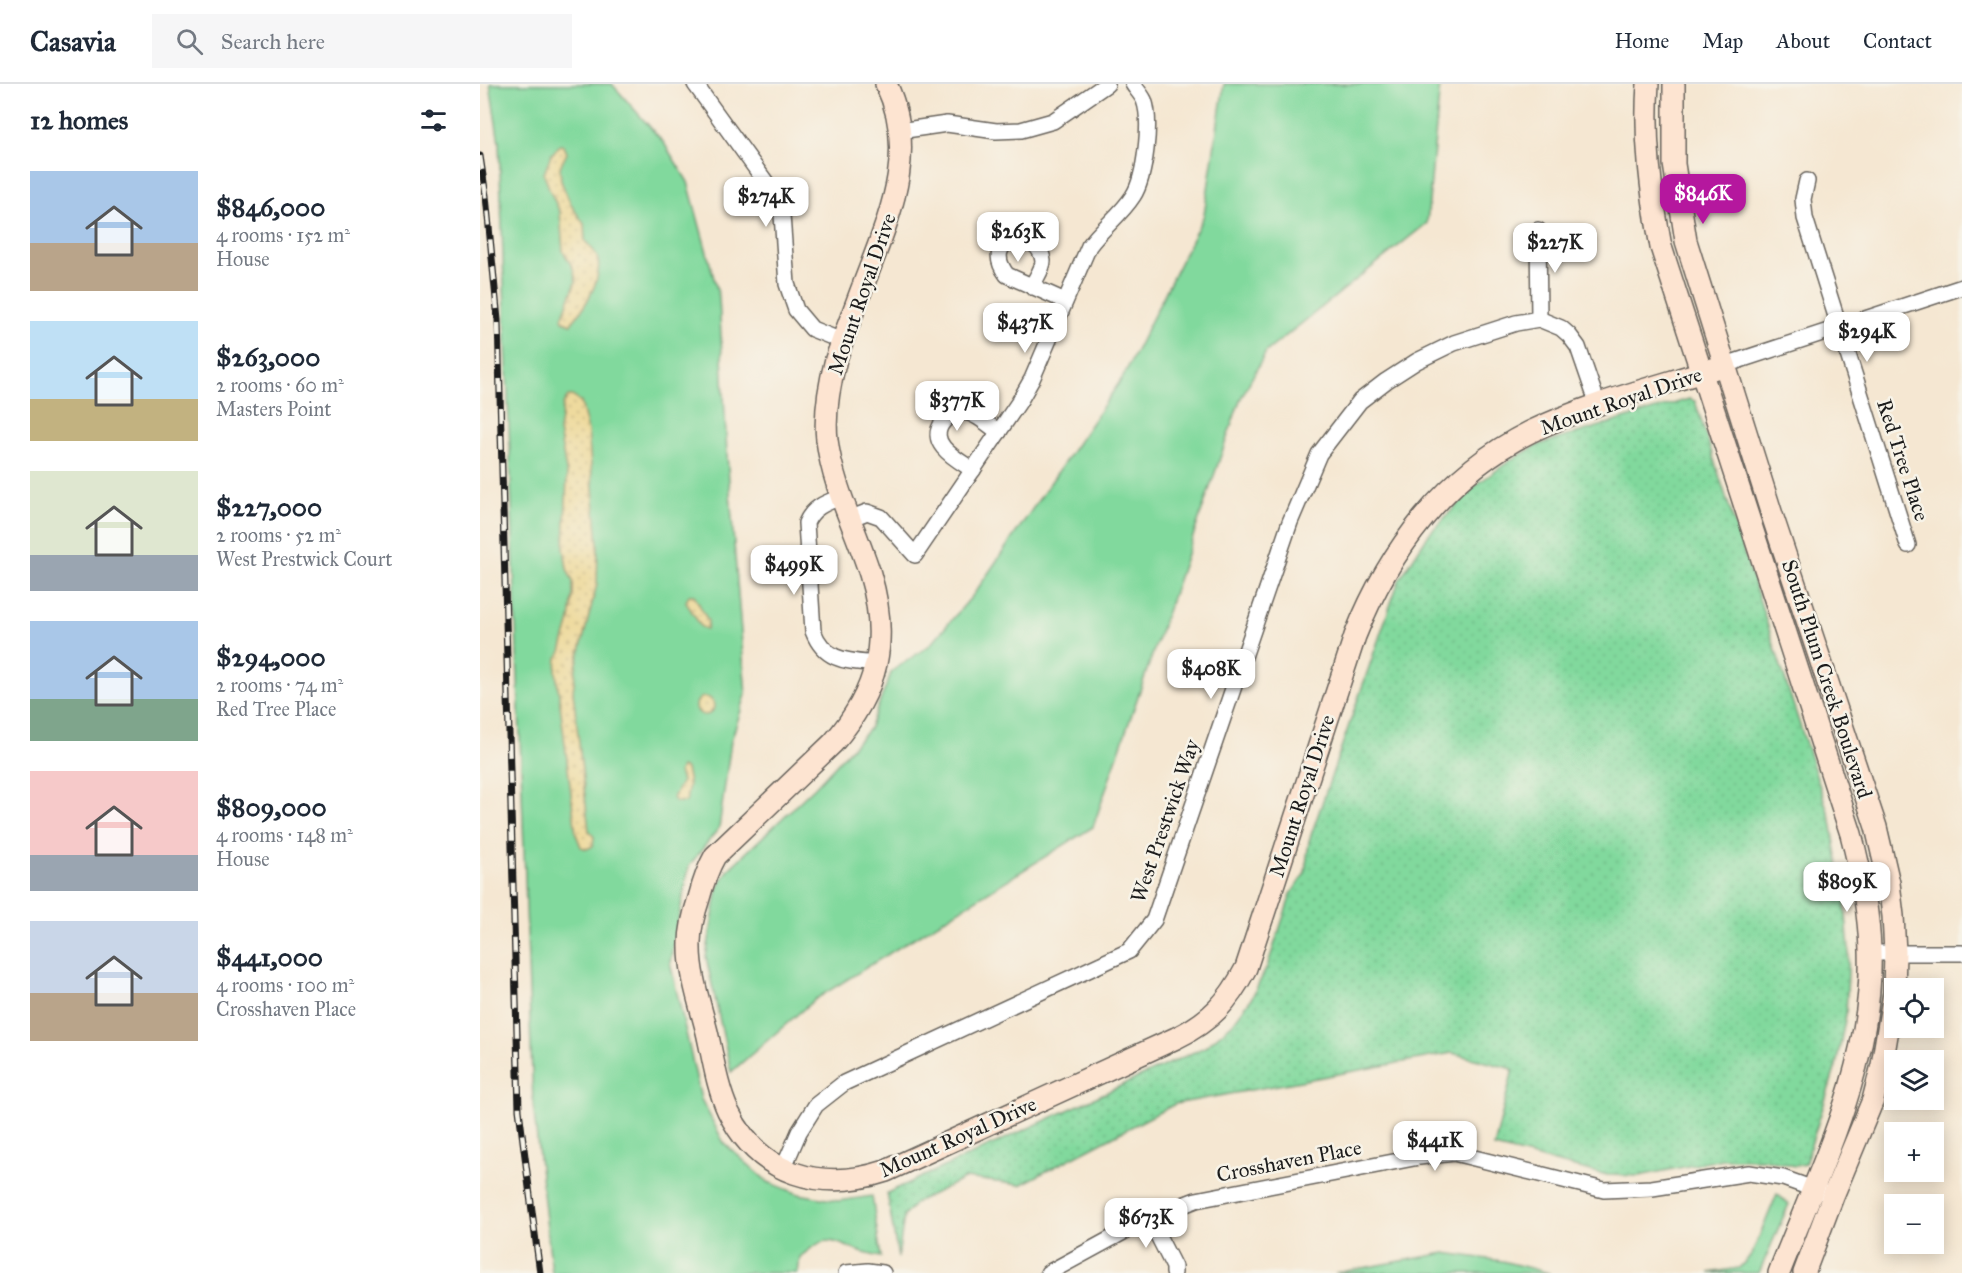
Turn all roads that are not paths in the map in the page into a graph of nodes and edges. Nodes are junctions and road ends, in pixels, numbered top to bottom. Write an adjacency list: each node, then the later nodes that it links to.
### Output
1 (695, 84): 15 (street)
2 (886, 84): 7 (street, Mount Royal Drive)
3 (1107, 84): 7 (street)
4 (1133, 84): 12 (street)
5 (1648, 84): 17 (street, South Plum Creek Boulevard)
6 (1674, 84): 16 (street, South Plum Creek Boulevard)
7 (899, 131): 15 (street, Mount Royal Drive)
8 (1807, 181): 14 (street, Red Tree Place)
9 (1538, 230): 13 (street)
10 (1032, 287): 12 (street)
11 (1962, 287): 14 (street)
12 (1065, 302): 19 (street)
13 (1539, 319): 18 (street); 28 (street, West Prestwick Way)
14 (1838, 327): 16 (street); 23 (street, Red Tree Place)
15 (842, 341): 21 (street, Mount Royal Drive)
16 (1725, 365): 17 (street, Mount Royal Drive); 25 (street, South Plum Creek Boulevard)
17 (1701, 373): 18 (street, Mount Royal Drive); 26 (street, South Plum Creek Boulevard)
18 (1598, 405): 28 (street, Mount Royal Drive)
19 (999, 432): 20 (street); 20 (street)
20 (973, 470): 22 (street)
21 (841, 497): 22 (street, Mount Royal Drive); 24 (street)
22 (849, 519): 24 (street, Mount Royal Drive)
23 (1908, 545)
24 (877, 664): 28 (street, Mount Royal Drive)
25 (1895, 952): 26 (street); 27 (street); 30 (street, South Plum Creek Boulevard)
26 (1870, 953): 29 (street, South Plum Creek Boulevard)
27 (1962, 953)
28 (783, 1169)
29 (1811, 1190): 30 (street, Crosshaven Place); 31 (street, Crosshaven Place); 36 (street, South Plum Creek Boulevard)
30 (1833, 1196): 37 (street, South Plum Creek Boulevard)
31 (1149, 1218): 34 (street, Crosshaven Place); 35 (street)
32 (846, 1273): 33 (street)
33 (882, 1273)
34 (1048, 1273)
35 (1174, 1273)
36 (1779, 1273)
37 (1804, 1273)

